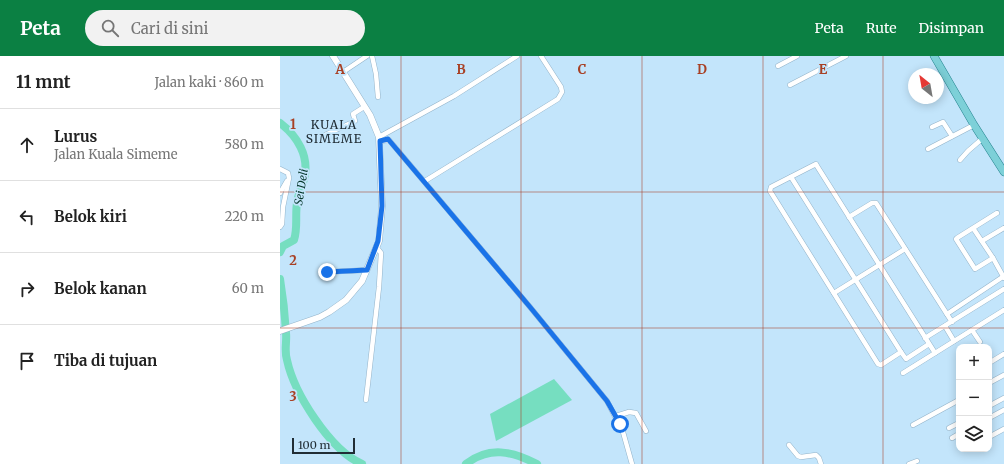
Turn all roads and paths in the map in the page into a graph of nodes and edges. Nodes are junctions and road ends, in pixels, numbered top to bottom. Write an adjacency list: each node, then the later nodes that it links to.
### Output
1 (333, 56): 10 (main road)
2 (367, 56): 10 (street)
3 (372, 56): 12 (street)
4 (517, 56): 19 (street)
5 (541, 56): 26 (street)
6 (797, 56): 9 (street)
7 (846, 56): 11 (street)
8 (934, 56): 14 (main road)
9 (778, 66)
10 (343, 72): 13 (main road)
11 (790, 85)
12 (378, 97)
13 (364, 107): 16 (street); 19 (main road)
14 (974, 125): 17 (street); 18 (main road)
15 (932, 127): 17 (street)
16 (323, 136)
17 (952, 136): 20 (street)
18 (983, 138): 21 (street); 23 (main road)
19 (379, 139): 26 (street); 34 (main road)
20 (928, 149)
21 (960, 160)
22 (280, 169): 25 (street)
23 (1004, 171)
24 (791, 177): 29 (street); 41 (street); 43 (street)
25 (289, 178): 27 (street); 30 (street)
26 (425, 181): 68 (street)
27 (280, 193)
28 (997, 213): 31 (street)
29 (849, 217): 35 (street); 37 (street)
30 (280, 227)
31 (973, 228): 33 (street); 36 (street)
32 (1004, 228): 33 (street)
33 (982, 241): 36 (street)
34 (377, 248): 38 (main road); 64 (street)
35 (905, 249): 37 (street); 45 (street)
36 (992, 258): 40 (street)
37 (879, 265): 41 (street); 50 (street)
38 (367, 270): 39 (street); 49 (main road)
39 (327, 272)
40 (1004, 277): 45 (street)
41 (856, 279): 43 (street); 54 (street)
42 (1004, 289): 46 (street)
43 (834, 293): 54 (street)
44 (1004, 310): 48 (street)
45 (947, 314): 46 (street)
46 (952, 322): 47 (street)
47 (944, 326): 50 (street); 51 (street)
48 (972, 330): 51 (street); 52 (street)
49 (280, 331)
50 (925, 338): 53 (street)
51 (954, 341): 55 (street)
52 (980, 342)
53 (929, 344): 55 (street); 57 (street)
54 (901, 352): 57 (street)
55 (935, 353): 59 (street)
56 (1004, 354): 58 (street)
57 (906, 359): 59 (street)
58 (992, 360)
59 (911, 368): 60 (street)
60 (903, 373)
61 (1004, 375): 62 (street)
62 (992, 381)
63 (1004, 398): 66 (street)
64 (366, 400)
65 (956, 402): 71 (street)
66 (992, 404)
67 (1004, 410): 69 (street)
68 (616, 416): 74 (street); 80 (street)
69 (992, 416)
70 (956, 424): 72 (street)
71 (913, 425)
72 (949, 428)
73 (1004, 429): 75 (street)
74 (646, 431)
75 (992, 435)
76 (956, 436): 77 (street)
77 (952, 438)
78 (789, 445): 81 (street)
79 (917, 461): 82 (street)
80 (632, 464)
81 (821, 464)
82 (909, 464)

